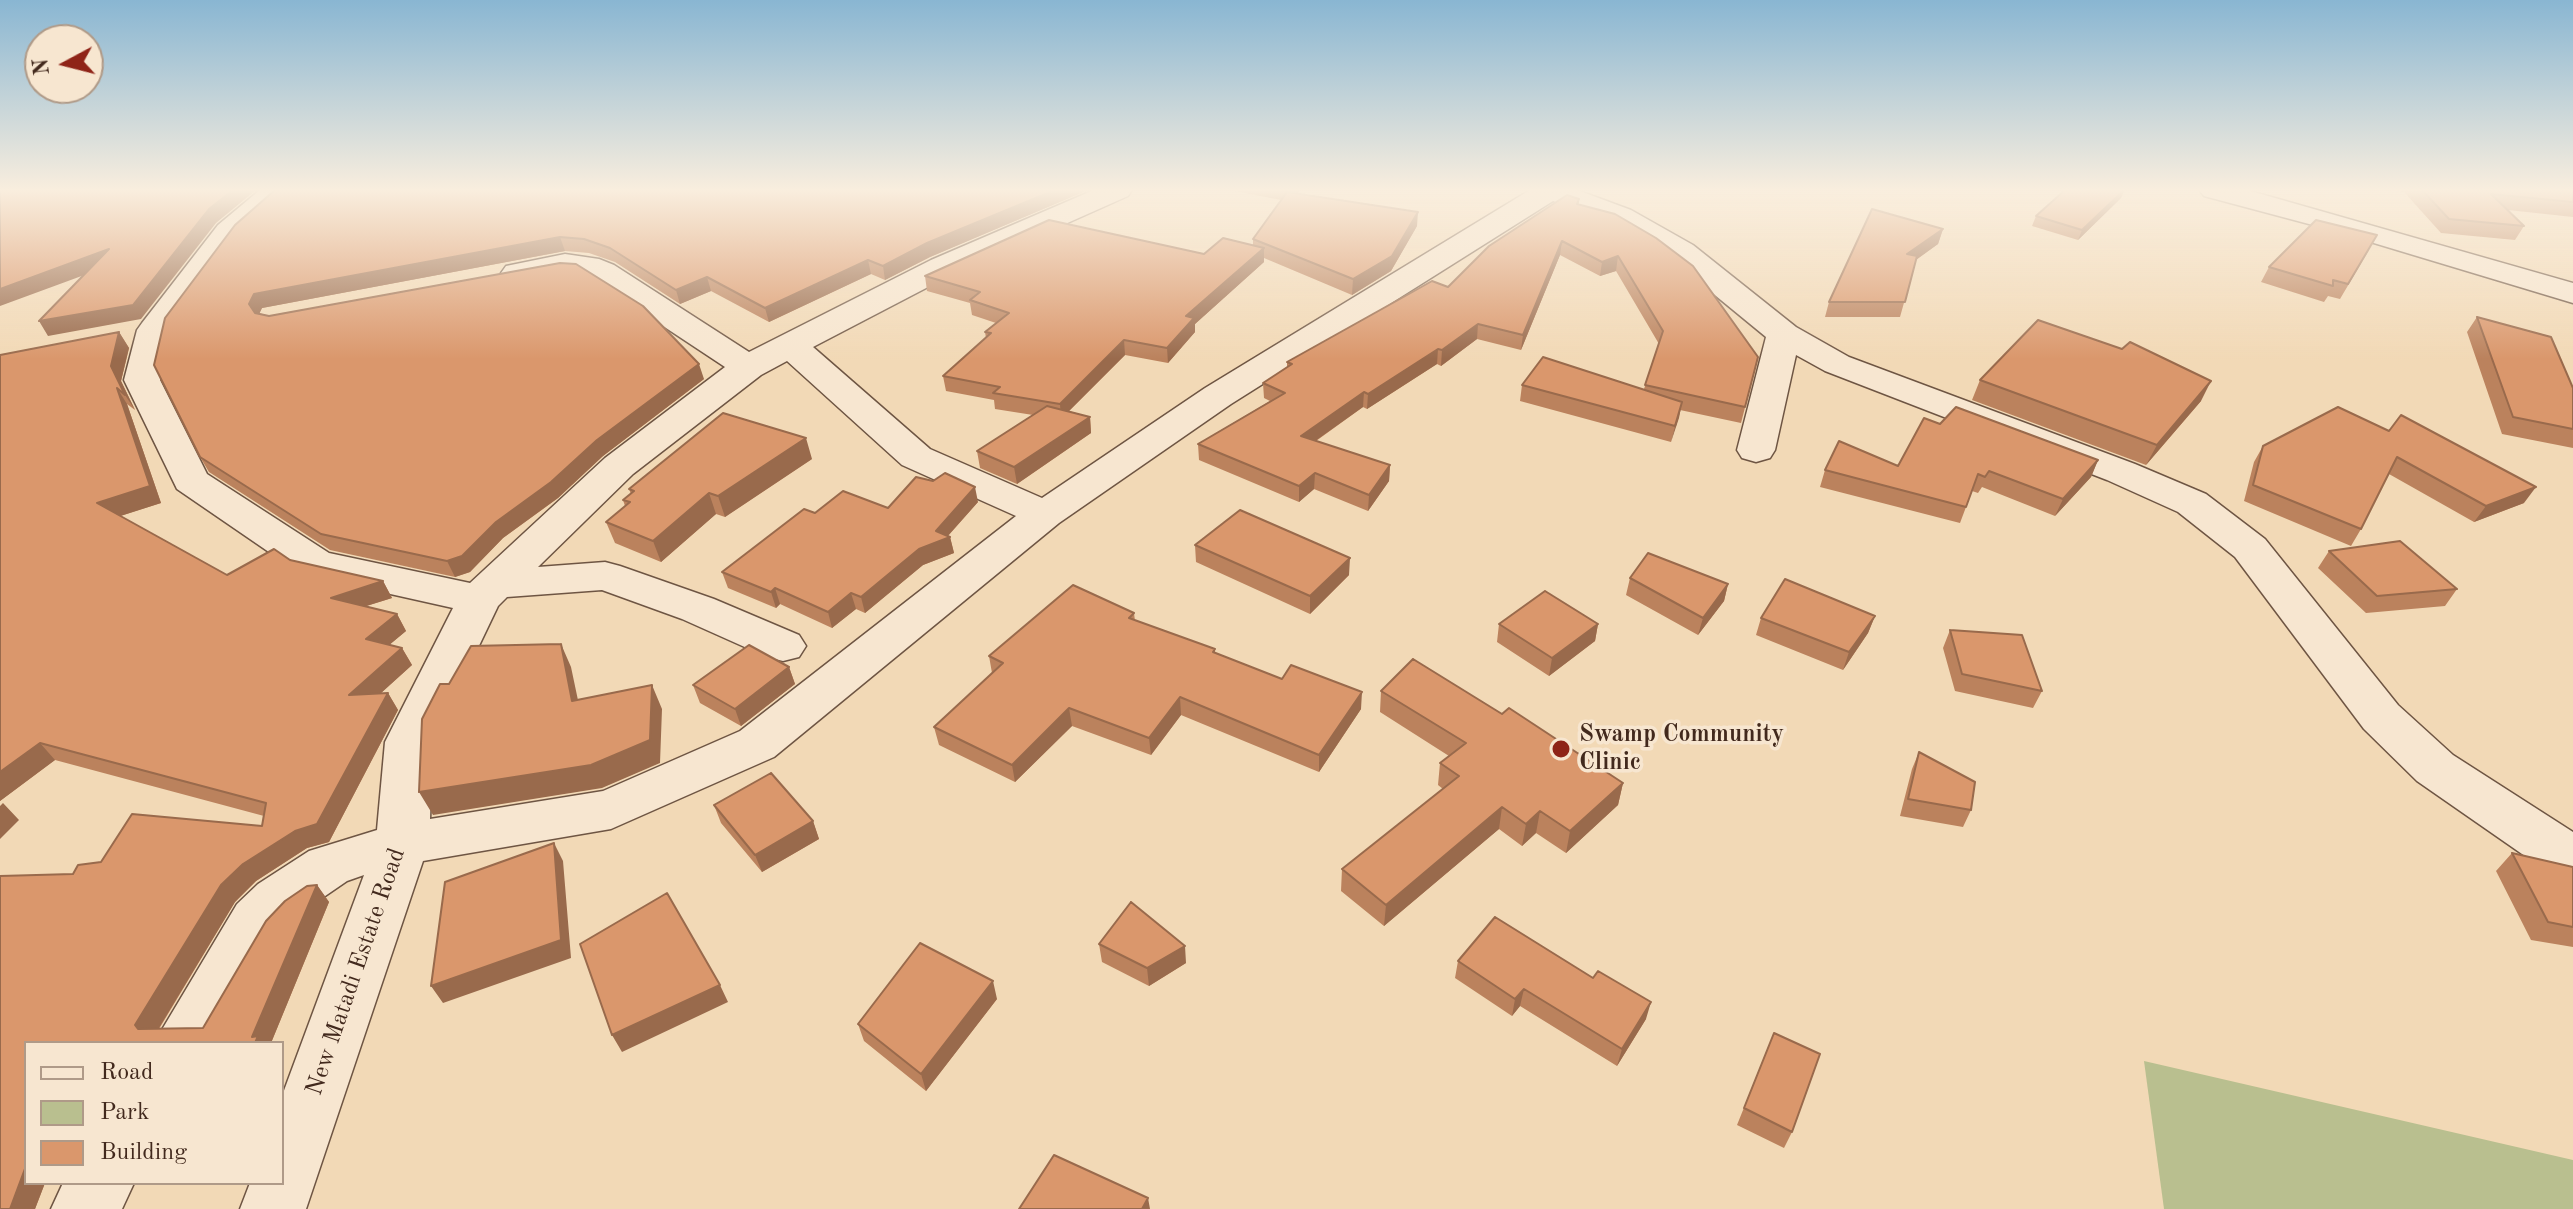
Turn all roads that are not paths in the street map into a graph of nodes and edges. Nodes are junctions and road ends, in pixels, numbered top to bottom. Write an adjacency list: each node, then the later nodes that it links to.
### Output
1 (215, 246): 13 (street)
2 (989, 246): 9 (street, New Matadi Estate Road)
3 (1459, 246): 12 (street)
4 (1672, 246): 8 (street)
5 (2418, 246): 7 (street)
6 (489, 278): 10 (street)
7 (2573, 293)
8 (1784, 334): 11 (street); 16 (street)
9 (790, 345): 10 (street, New Matadi Estate Road); 12 (street)
10 (748, 367): 13 (street, New Matadi Estate Road)
11 (1756, 450)
12 (1045, 514): 15 (street)
13 (487, 592): 14 (street); 15 (street, New Matadi Estate Road)
14 (783, 646)
15 (402, 844): 17 (street); 18 (street, New Matadi Estate Road)
16 (2573, 853)
17 (185, 1041)
18 (284, 1178)
19 (101, 1185): 21 (street)
20 (281, 1185): 22 (street, New Matadi Estate Road)
21 (84, 1209)
22 (273, 1209)

